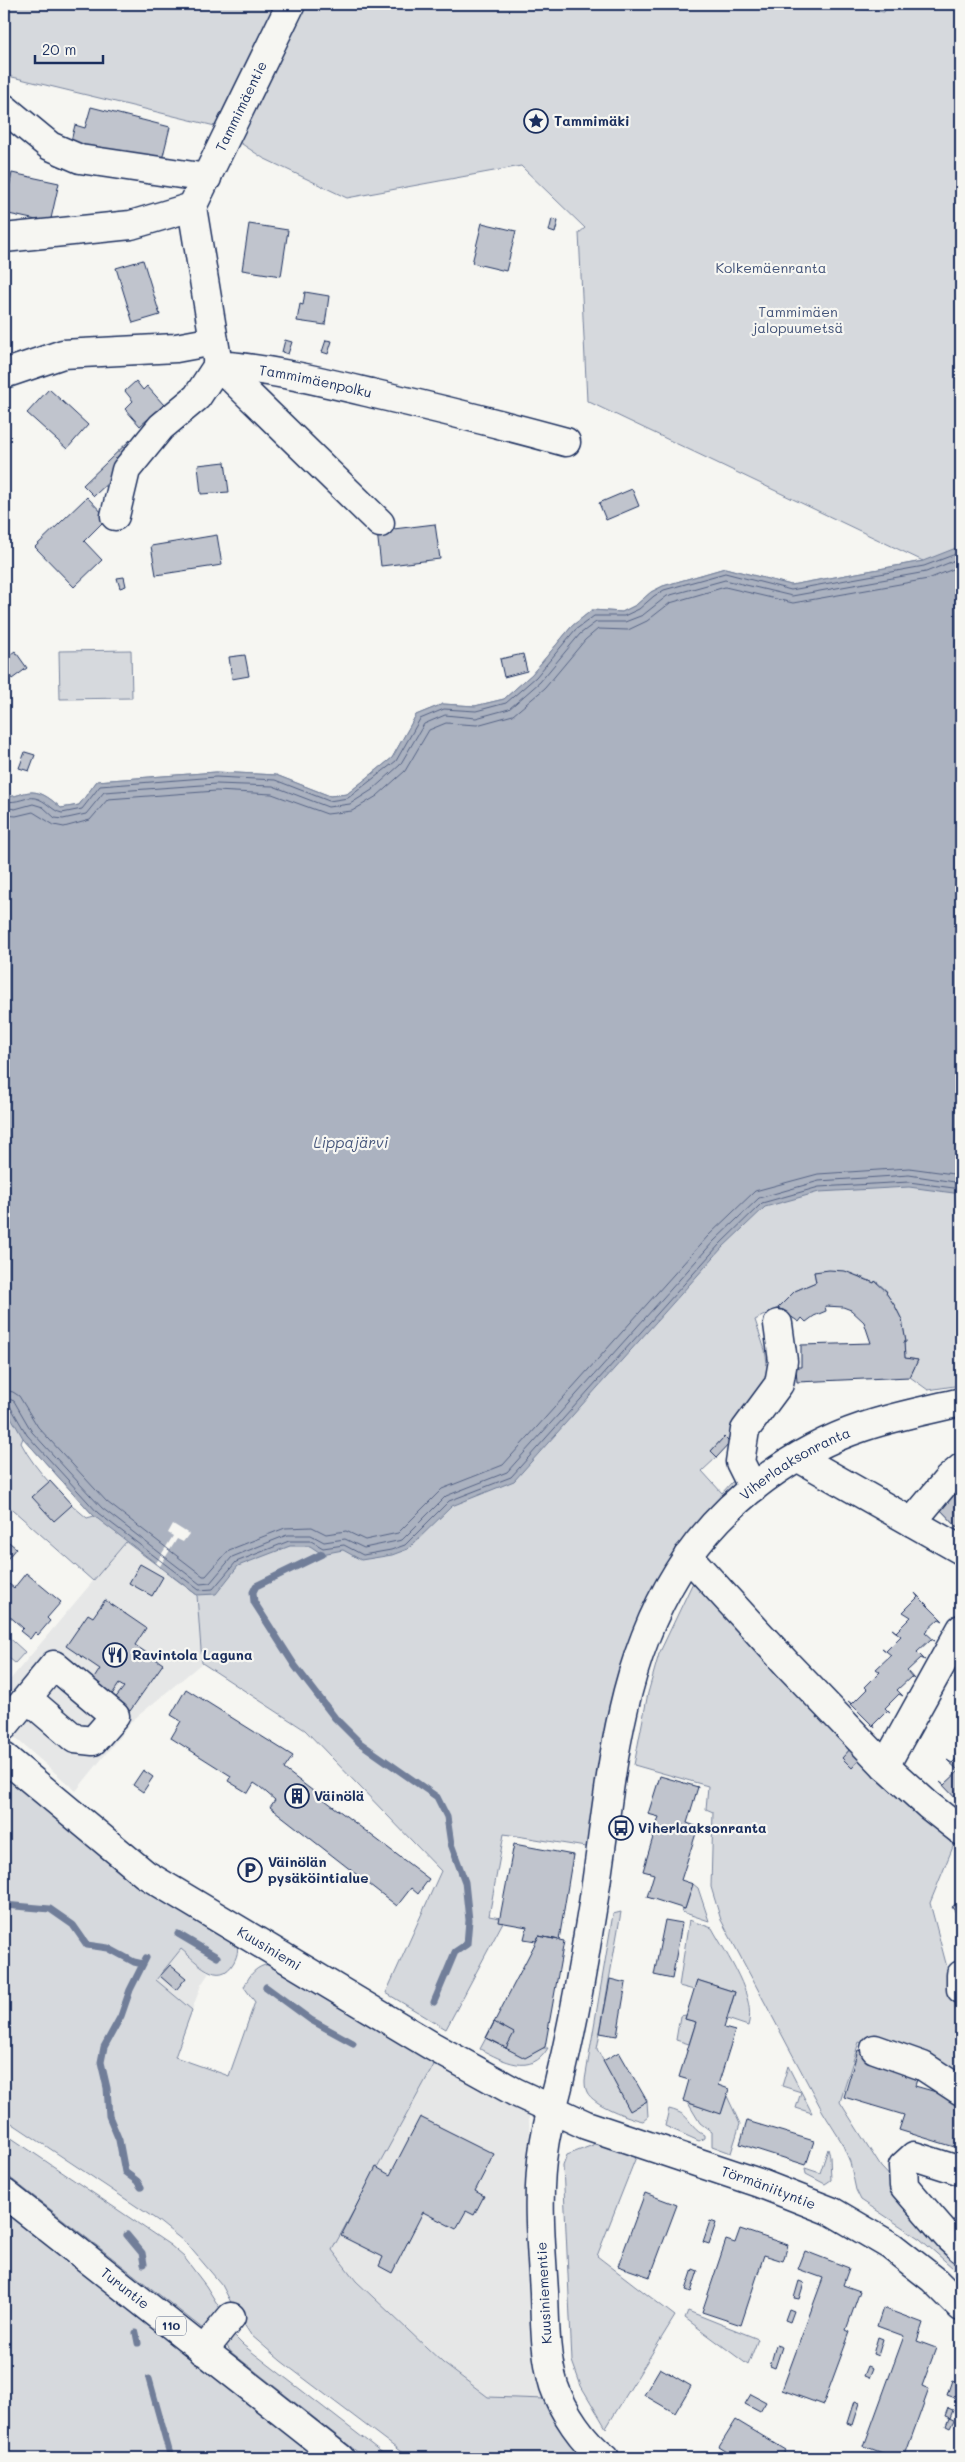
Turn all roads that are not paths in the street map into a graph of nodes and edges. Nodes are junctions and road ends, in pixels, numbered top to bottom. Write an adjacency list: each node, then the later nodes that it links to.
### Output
1 (291, 4): 3 (street, Tammimäentie)
2 (4, 108): 3 (street)
3 (206, 178): 4 (street, Tammimäentie)
4 (192, 207): 5 (street); 6 (street)
5 (4, 238)
6 (216, 353): 7 (street, Tammimäenpolku); 8 (street, Tammimäenpolku); 9 (street); 10 (street)
7 (4, 374)
8 (566, 442)
9 (116, 516)
10 (380, 523)
11 (778, 1324): 15 (street)
12 (961, 1402): 13 (street, Viherlaaksonranta)
13 (799, 1458): 15 (street, Viherlaaksonranta); 16 (street)
14 (961, 1468): 16 (street)
15 (753, 1488): 18 (street, Viherlaaksonranta)
16 (912, 1522): 17 (street)
17 (961, 1550)
18 (688, 1556): 23 (street); 29 (street, Viherlaaksonranta)
19 (961, 1628): 23 (street)
20 (27, 1698): 21 (street)
21 (4, 1726)
22 (4, 1757): 29 (street, Kuusiniemi)
23 (884, 1766): 24 (street)
24 (961, 1831)
25 (961, 1975): 26 (street)
26 (961, 1989)
27 (875, 2049): 28 (street)
28 (961, 2091)
29 (552, 2111): 33 (street, Törmäniityntie); 37 (street, Kuusiniementie)
30 (961, 2171): 32 (street)
31 (4, 2193): 35 (street, Turuntie / 110)
32 (961, 2249)
33 (961, 2308)
34 (231, 2317): 35 (street)
35 (203, 2351): 36 (street, Turuntie / 110)
36 (340, 2458)
37 (605, 2458)

